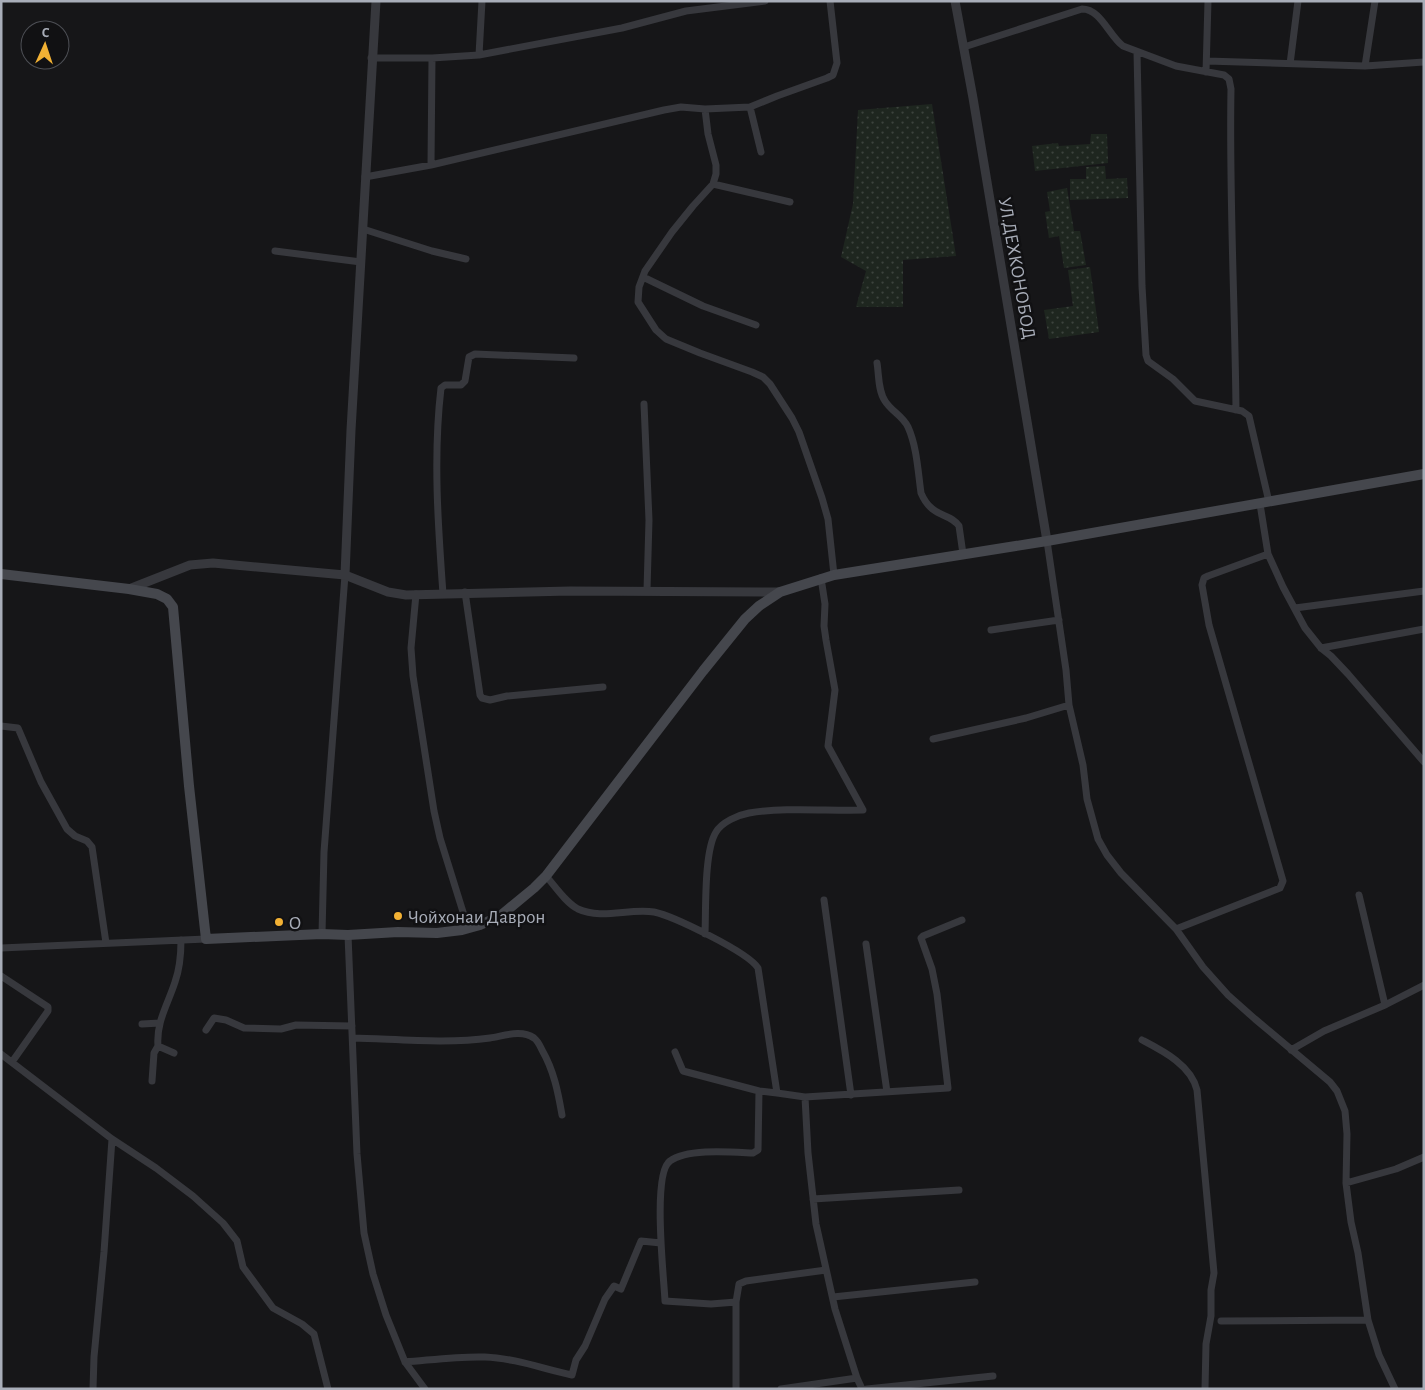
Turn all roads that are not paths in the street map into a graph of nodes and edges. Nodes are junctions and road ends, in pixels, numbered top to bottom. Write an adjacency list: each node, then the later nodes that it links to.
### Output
1 (376, 1): 12 (street)
2 (482, 1): 11 (street)
3 (765, 1): 11 (street)
4 (830, 1): 19 (street)
5 (955, 1): 9 (street, УЛ.ДЕХКОНОБОД)
6 (1208, 1): 14 (street)
7 (1298, 1): 16 (street)
8 (1375, 1): 17 (street)
9 (964, 47): 10 (street); 38 (street, УЛ.ДЕХКОНОБОД)
10 (1137, 52): 18 (street); 35 (street)
11 (479, 54): 13 (street)
12 (371, 58): 13 (street); 23 (street)
13 (432, 58): 22 (street)
14 (1206, 61): 16 (street); 18 (street)
15 (1424, 62): 17 (street)
16 (1290, 64): 17 (street)
17 (1365, 66)
18 (1206, 72): 35 (street)
19 (750, 107): 20 (street); 21 (street)
20 (705, 109): 22 (street); 24 (street)
21 (761, 152)
22 (431, 165): 23 (street)
23 (365, 177): 26 (street)
24 (713, 184): 25 (street); 30 (street)
25 (790, 202)
26 (363, 229): 28 (street); 29 (street)
27 (275, 250): 29 (street)
28 (466, 259)
29 (361, 262): 43 (street)
30 (643, 277): 31 (street); 42 (street)
31 (756, 325)
32 (574, 358): 51 (street)
33 (877, 363): 39 (street)
34 (644, 404): 46 (street)
35 (1236, 410): 37 (street)
36 (1424, 474): 37 (main road)
37 (1264, 503): 38 (main road); 40 (street)
38 (1047, 541): 39 (main road); 53 (street)
39 (963, 554): 42 (main road)
40 (1268, 554): 52 (street); 68 (street)
41 (1, 574): 45 (main road)
42 (834, 575): 44 (main road)
43 (344, 576): 45 (street); 50 (street); 69 (street)
44 (822, 578): 49 (main road); 70 (street)
45 (129, 589): 72 (main road)
46 (647, 590): 48 (street); 49 (street)
47 (1424, 591): 52 (street)
48 (465, 592): 51 (street); 58 (street)
49 (780, 592): 63 (main road)
50 (416, 594): 51 (street); 67 (street)
51 (443, 594)
52 (1295, 608): 57 (street)
53 (1059, 620): 55 (street); 59 (street)
54 (1423, 629): 56 (street); 57 (street)
55 (991, 630)
56 (1424, 637)
57 (1321, 648): 62 (street)
58 (603, 687)
59 (1069, 705): 61 (street); 68 (street)
60 (1, 726): 74 (street)
61 (933, 739)
62 (1424, 762)
63 (546, 876): 67 (main road); 70 (street)
64 (1359, 895): 79 (street)
65 (824, 900): 96 (street)
66 (962, 920): 94 (street)
67 (468, 928): 71 (main road)
68 (1176, 929): 87 (street)
69 (322, 934): 71 (main road); 72 (main road)
70 (705, 934): 95 (street)
71 (348, 936): 82 (street)
72 (206, 939): 73 (street)
73 (181, 940): 74 (street); 80 (street)
74 (106, 944): 76 (street)
75 (866, 944): 94 (street)
76 (1, 948)
77 (1, 976): 91 (street)
78 (1424, 985): 79 (street)
79 (1385, 1005): 87 (street)
80 (160, 1023): 81 (street); 86 (street)
81 (142, 1024)
82 (352, 1026): 83 (street); 84 (street)
83 (206, 1030)
84 (352, 1038): 98 (street); 111 (street)
85 (1142, 1040): 121 (street)
86 (158, 1046): 89 (street); 92 (street)
87 (1291, 1050): 101 (street)
88 (675, 1052): 93 (street)
89 (174, 1053)
90 (1, 1054): 91 (street)
91 (12, 1062): 99 (street)
92 (152, 1081)
93 (760, 1091): 95 (street); 104 (street)
94 (887, 1092): 96 (street)
95 (777, 1093): 97 (street)
96 (851, 1095): 97 (street)
97 (805, 1097): 103 (street)
98 (562, 1116)
99 (112, 1140): 114 (street); 115 (street)
100 (1424, 1157): 101 (street)
101 (1346, 1183): 109 (street)
102 (959, 1190): 103 (street)
103 (813, 1199): 105 (street)
104 (661, 1243): 108 (street); 111 (street)
105 (826, 1270): 107 (street); 108 (street)
106 (975, 1282): 107 (street)
107 (833, 1297): 113 (street)
108 (736, 1302): 117 (street)
109 (1368, 1320): 110 (street); 122 (street)
110 (1221, 1321)
111 (405, 1362): 116 (street)
112 (993, 1376): 120 (street)
113 (857, 1378): 118 (street); 119 (street)
114 (93, 1389)
115 (328, 1389)
116 (425, 1389)
117 (736, 1389)
118 (781, 1389)
119 (862, 1389)
120 (867, 1389)
121 (1205, 1389)
122 (1395, 1389)

